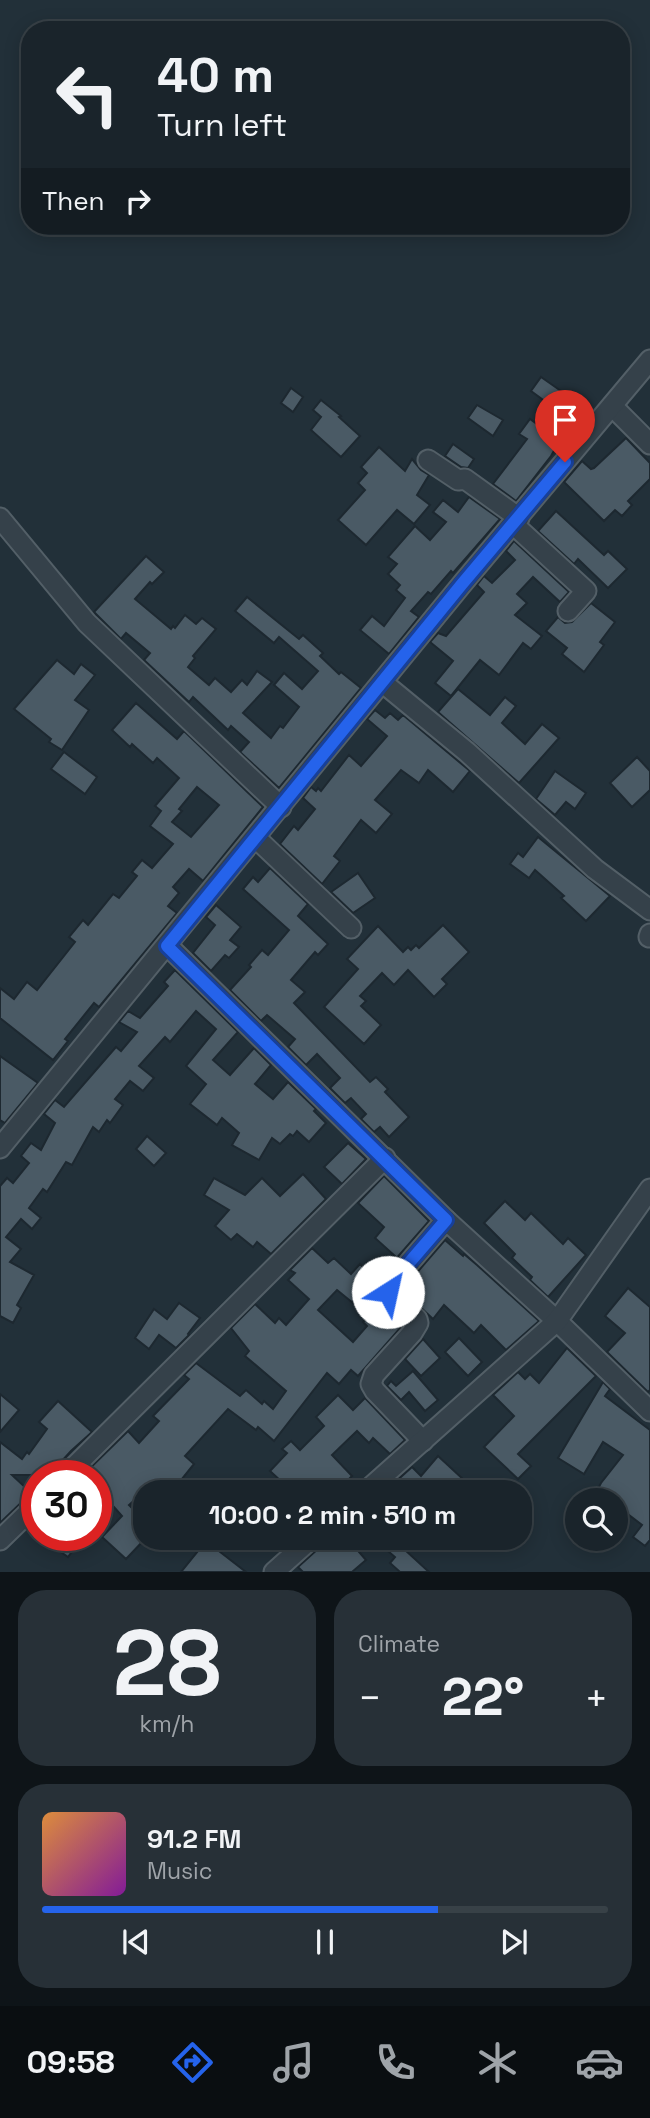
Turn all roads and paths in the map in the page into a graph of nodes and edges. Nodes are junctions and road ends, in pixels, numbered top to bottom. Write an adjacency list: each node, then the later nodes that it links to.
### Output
1 (650, 360): 2 (street)
2 (612, 405): 3 (street); 6 (street)
3 (650, 444)
4 (428, 460): 6 (street)
5 (0, 518): 9 (street)
6 (516, 521): 7 (street); 8 (street)
7 (568, 611)
8 (382, 682): 9 (street); 11 (street)
9 (281, 807): 10 (street)
10 (256, 838): 12 (street); 13 (street)
11 (650, 910)
12 (351, 928)
13 (167, 946): 14 (street); 15 (street)
14 (0, 1148)
15 (386, 1157): 17 (street); 21 (street)
16 (650, 1189): 18 (street)
17 (446, 1220): 18 (street); 20 (street)
18 (557, 1321): 19 (street); 20 (street)
19 (650, 1411)
20 (423, 1441): 22 (street)
21 (81, 1460)
22 (379, 1480)
23 (21, 1520): 24 (street)
24 (0, 1540)
25 (299, 1550): 26 (street)
26 (274, 1572)

